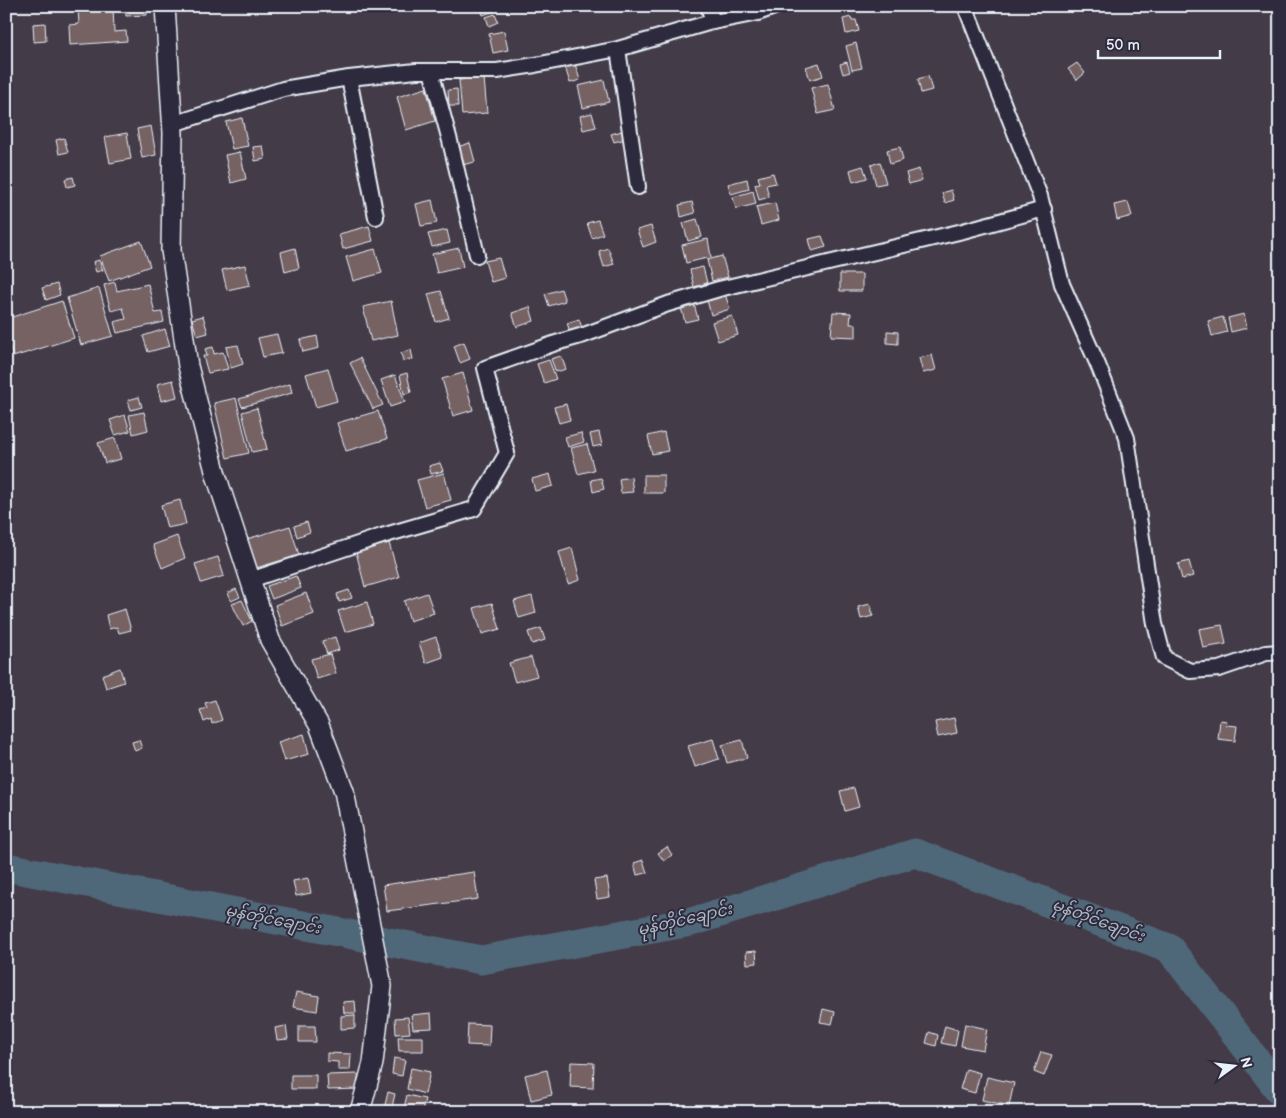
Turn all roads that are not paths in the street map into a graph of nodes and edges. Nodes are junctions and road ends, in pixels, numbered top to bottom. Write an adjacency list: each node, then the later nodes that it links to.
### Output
1 (165, 6): 9 (street)
2 (708, 6): 5 (street)
3 (777, 6): 5 (street)
4 (965, 6): 11 (street)
5 (713, 22): 6 (street)
6 (618, 49): 7 (street); 10 (street)
7 (431, 71): 8 (street); 13 (street)
8 (348, 78): 9 (street); 12 (street)
9 (173, 124): 14 (street)
10 (638, 187)
11 (1044, 209): 14 (street); 15 (street)
12 (376, 217)
13 (477, 255)
14 (250, 580): 16 (street)
15 (1280, 652)
16 (360, 1112)

